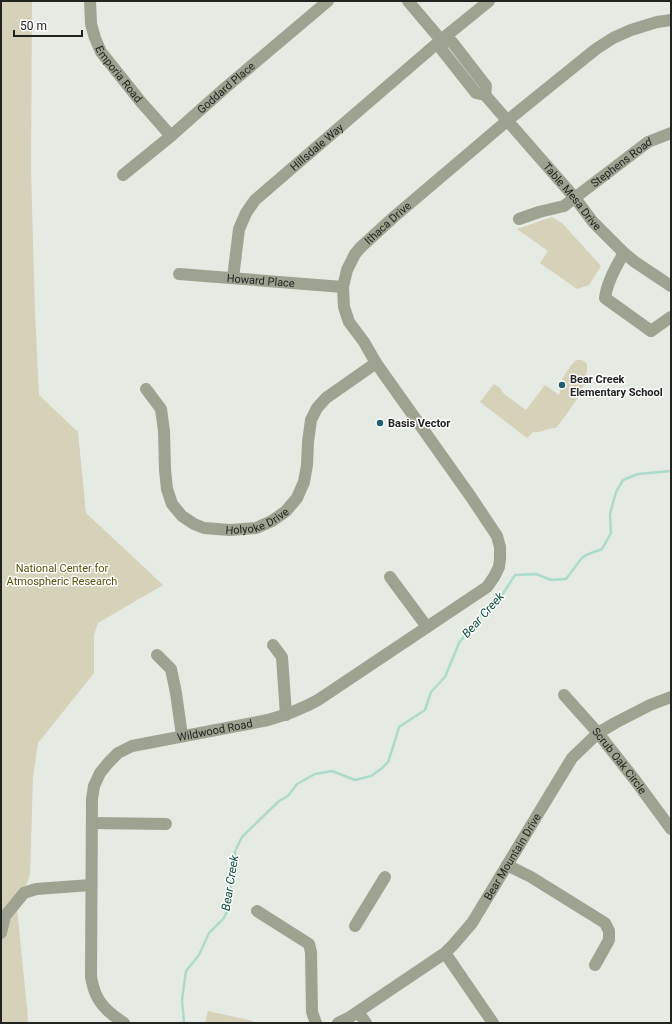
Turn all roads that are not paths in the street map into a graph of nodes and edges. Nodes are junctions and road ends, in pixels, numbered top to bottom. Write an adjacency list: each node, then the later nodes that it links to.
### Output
1 (90, 1): 9 (street, Emporia Road)
2 (328, 1): 9 (street, Goddard Place)
3 (408, 1): 6 (street, Table Mesa Drive)
4 (489, 1): 6 (street, Hillsdale Way)
5 (671, 20): 7 (street, Ithaca Drive)
6 (441, 40): 7 (street, Table Mesa Drive); 15 (street, Hillsdale Way)
7 (508, 120): 11 (street, Table Mesa Drive); 17 (street, Ithaca Drive)
8 (671, 133): 11 (street, Stephens Road)
9 (171, 136): 10 (street, Goddard Place)
10 (123, 175)
11 (575, 198): 12 (street, Stephens Road); 13 (street, Table Mesa Drive)
12 (519, 219)
13 (624, 252): 16 (street, Table Mesa Drive); 18 (street)
14 (179, 274): 15 (street, Howard Place)
15 (234, 278): 17 (street, Howard Place)
16 (671, 286)
17 (343, 288): 19 (street, Ithaca Drive)
18 (671, 318)
19 (376, 363): 20 (street, Holyoke Drive); 21 (street, Ithaca Drive)
20 (146, 389)
21 (484, 516): 23 (street, Wildwood Road)
22 (390, 577): 23 (street)
23 (428, 627): 28 (street, Wildwood Road)
24 (273, 645): 28 (street)
25 (157, 655): 30 (street)
26 (564, 695): 29 (street, Scrub Oak Circle)
27 (671, 697): 29 (street, Bear Mountain Drive)
28 (286, 716): 30 (street, Wildwood Road)
29 (598, 733): 33 (street, Scrub Oak Circle); 34 (street, Bear Mountain Drive)
30 (182, 736): 31 (street, Wildwood Road)
31 (92, 823): 32 (street); 36 (street, Wildwood Road)
32 (166, 824)
33 (671, 829)
34 (507, 865): 40 (street, Bear Mountain Drive); 41 (street)
35 (385, 877): 38 (street)
36 (91, 885): 39 (street); 43 (street, Wildwood Road)
37 (257, 911): 44 (street)
38 (355, 926)
39 (1, 934)
40 (445, 952): 42 (street, Bear Mountain Drive); 47 (street)
41 (595, 965)
42 (351, 1017): 45 (street, Bear Mountain Drive); 46 (street)
43 (118, 1021)
44 (316, 1023)
45 (338, 1023)
46 (366, 1023)
47 (493, 1023)

